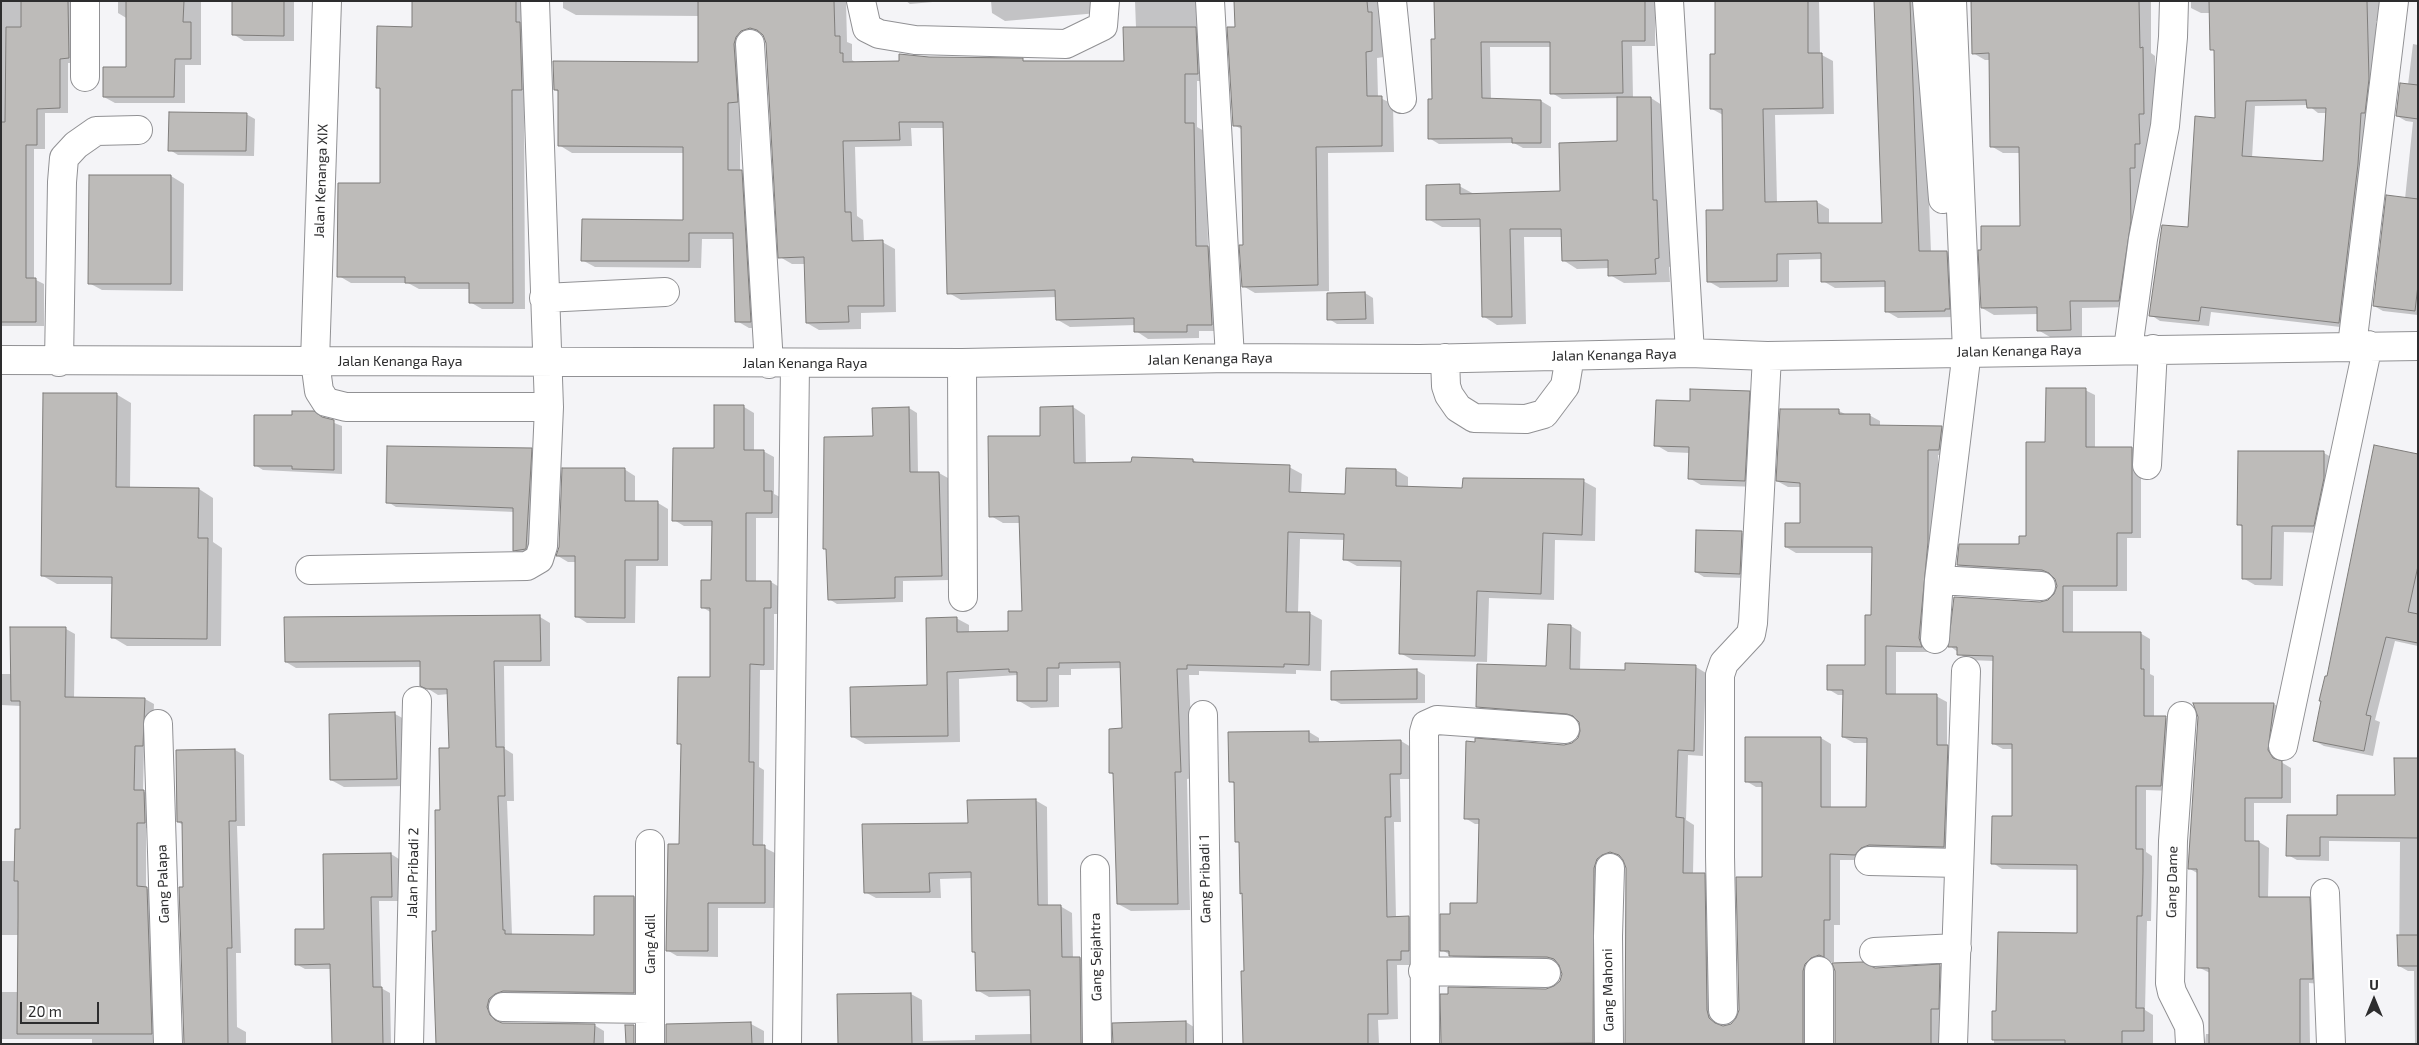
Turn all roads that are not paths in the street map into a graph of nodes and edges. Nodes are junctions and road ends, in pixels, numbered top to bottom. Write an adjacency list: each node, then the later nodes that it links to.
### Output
1 (84, 1): 14 (street)
2 (327, 1): 29 (street, Jalan Kenanga XIX)
3 (535, 1): 18 (street)
4 (861, 1): 5 (street)
5 (1105, 1)
6 (1210, 1): 26 (street)
7 (1392, 1): 15 (street)
8 (1668, 1): 23 (street)
9 (1927, 1): 22 (street)
10 (1952, 1): 22 (street)
11 (2174, 1): 21 (street)
12 (2394, 1): 19 (street)
13 (750, 44): 33 (street)
14 (84, 77)
15 (1402, 99)
16 (138, 130): 31 (street)
17 (665, 292): 18 (street)
18 (544, 298): 30 (street)
19 (2360, 346): 20 (street, Jalan Kenanga Raya); 21 (street, Jalan Kenanga Raya); 47 (street)
20 (2418, 346)
21 (2140, 349): 22 (street, Jalan Kenanga Raya); 35 (street)
22 (1960, 351): 25 (street, Jalan Kenanga Raya); 37 (street)
23 (1690, 353): 24 (street, Jalan Kenanga Raya); 25 (street, Jalan Kenanga Raya)
24 (1570, 356): 27 (street, Jalan Kenanga Raya); 27 (street)
25 (1767, 356): 61 (street)
26 (1230, 358): 27 (street, Jalan Kenanga Raya); 32 (street, Jalan Kenanga Raya)
27 (1444, 358)
28 (1, 360): 31 (street, Jalan Kenanga Raya)
29 (316, 361): 30 (street, Jalan Kenanga Raya); 31 (street, Jalan Kenanga Raya); 34 (street, Jalan Kenanga XIX)
30 (547, 361): 33 (street, Jalan Kenanga Raya); 34 (street)
31 (59, 362)
32 (962, 363): 33 (street, Jalan Kenanga Raya); 39 (street)
33 (782, 364): 65 (street)
34 (549, 407): 36 (street)
35 (2147, 465)
36 (310, 570)
37 (1939, 580): 38 (street); 40 (street)
38 (2041, 586)
39 (963, 597)
40 (1935, 639)
41 (1966, 671): 50 (street)
42 (417, 701): 63 (street, Jalan Pribadi 2)
43 (1203, 715): 67 (street, Gang Pribadi 1)
44 (2182, 716): 72 (street, Gang Dame)
45 (158, 724): 62 (street, Gang Palapa)
46 (1565, 730): 56 (street)
47 (2283, 746)
48 (650, 844): 60 (street, Gang Adil)
49 (1869, 861): 50 (street)
50 (1959, 863): 54 (street)
51 (1610, 868): 69 (street, Gang Mahoni)
52 (1095, 869): 66 (street, Gang Sejahtra)
53 (2326, 893): 73 (street)
54 (1957, 948): 55 (street); 71 (street)
55 (1874, 952)
56 (1423, 971): 58 (street); 68 (street)
57 (1819, 971): 70 (street)
58 (1546, 973)
59 (503, 1007): 60 (street)
60 (650, 1009): 64 (street, Gang Adil)
61 (1724, 1010)
62 (168, 1044)
63 (409, 1044)
64 (650, 1044)
65 (787, 1044)
66 (1097, 1044)
67 (1208, 1044)
68 (1425, 1044)
69 (1609, 1044)
70 (1819, 1044)
71 (1953, 1044)
72 (2190, 1044)
73 (2331, 1044)

